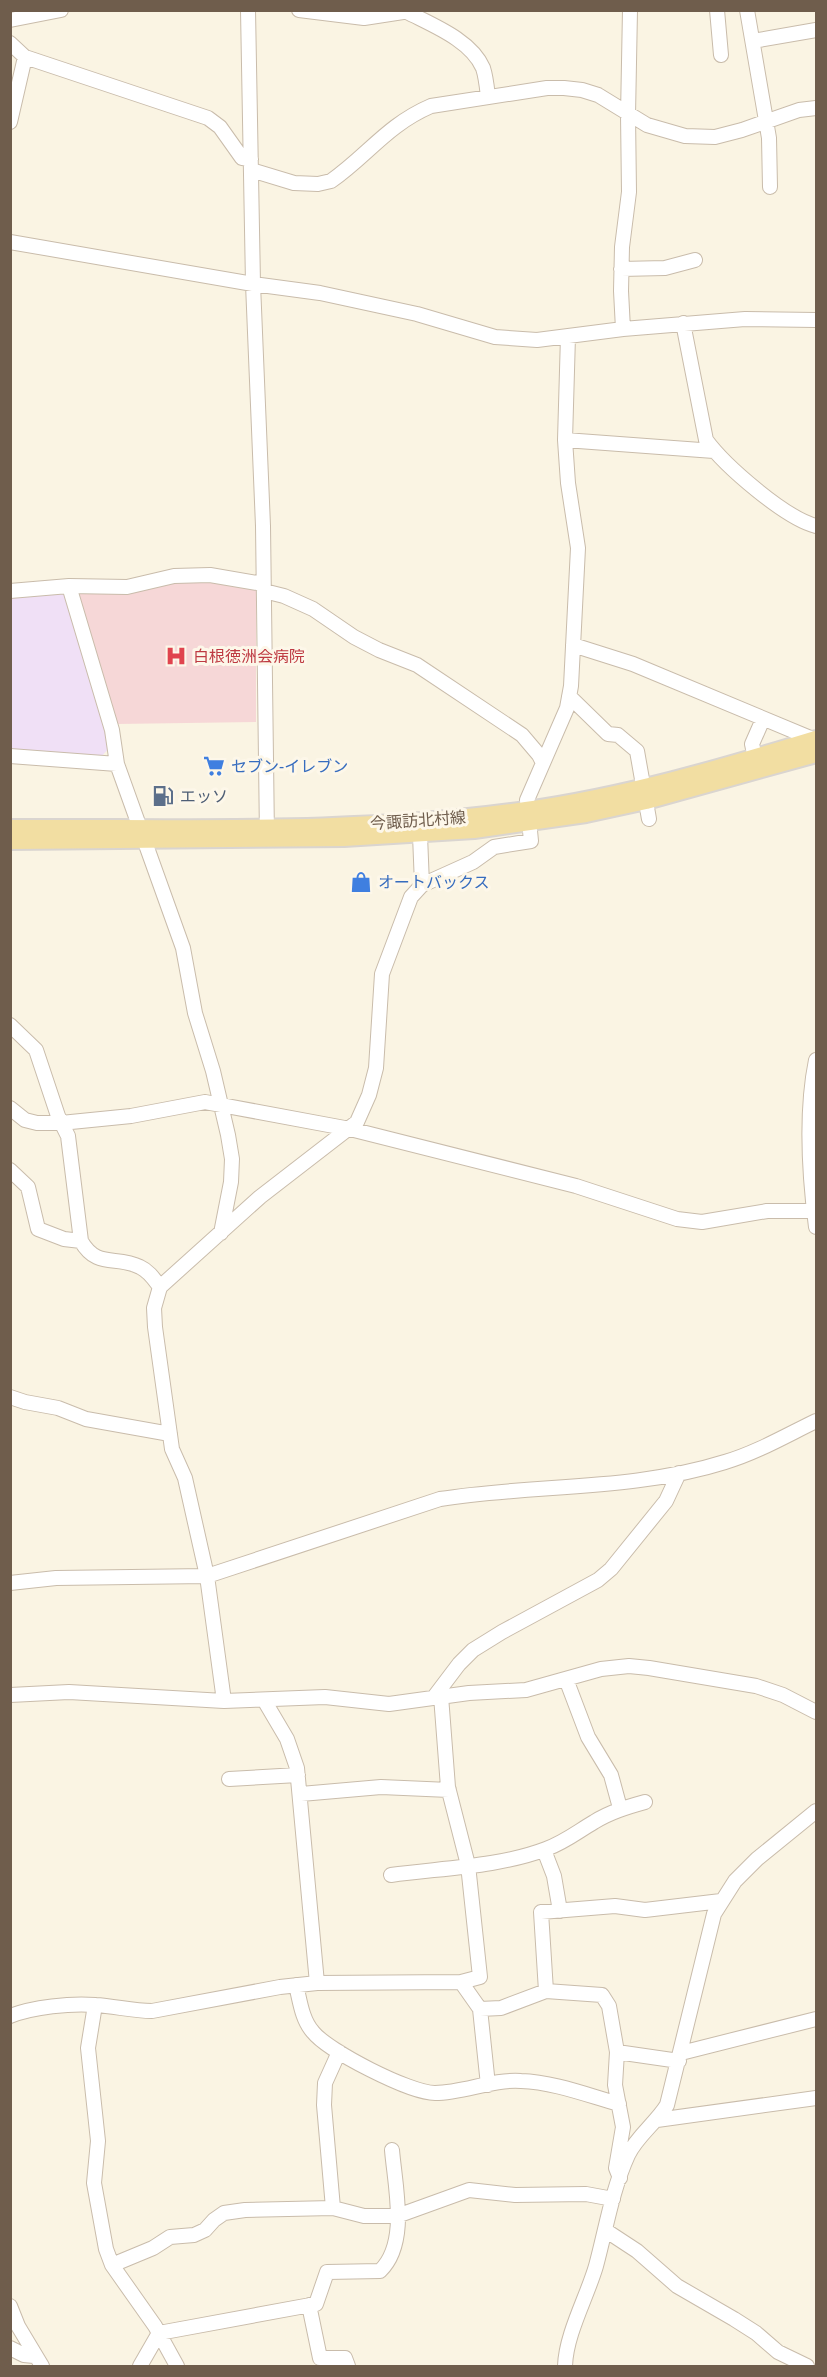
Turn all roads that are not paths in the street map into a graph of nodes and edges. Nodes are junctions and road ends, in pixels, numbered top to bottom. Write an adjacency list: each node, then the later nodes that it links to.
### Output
1 (61, 10): 8 (street)
2 (248, 10): 19 (street)
3 (299, 10): 7 (street)
4 (630, 10): 16 (street)
5 (717, 10): 12 (street)
6 (747, 10): 10 (street)
7 (405, 12): 14 (street)
8 (10, 20)
9 (816, 30): 10 (street)
10 (753, 40): 17 (street)
11 (10, 43): 13 (street)
12 (721, 55)
13 (25, 57): 18 (street); 19 (street)
14 (488, 97): 16 (street); 19 (street)
15 (816, 108): 17 (street)
16 (628, 115): 17 (street); 23 (street)
17 (767, 121): 20 (street)
18 (10, 122)
19 (251, 164): 24 (street)
20 (770, 187)
21 (10, 242): 24 (street)
22 (695, 260): 23 (street)
23 (621, 269): 27 (street)
24 (253, 284): 28 (street); 33 (street)
25 (816, 320): 26 (street)
26 (683, 323): 27 (street); 30 (street)
27 (623, 329): 28 (street)
28 (568, 336): 29 (street)
29 (565, 440): 30 (street); 35 (street)
30 (714, 451): 31 (street)
31 (816, 526)
32 (69, 586): 33 (street); 34 (street); 42 (street)
33 (263, 587): 41 (street); 47 (street)
34 (10, 591)
35 (573, 645): 36 (street); 37 (street)
36 (569, 696): 41 (street); 43 (street)
37 (763, 719): 38 (street); 40 (street)
38 (816, 744): 40 (main road, 今諏訪北村線); 43 (main road, 今諏訪北村線)
39 (10, 756): 42 (street)
40 (755, 758): 43 (main road, 今諏訪北村線)
41 (543, 763): 44 (street)
42 (117, 764): 48 (street)
43 (644, 794): 44 (main road, 今諏訪北村線); 45 (street)
44 (528, 817): 47 (main road, 今諏訪北村線); 49 (main road, 今諏訪北村線); 51 (street)
45 (649, 819)
46 (10, 828): 48 (main road, 今諏訪北村線)
47 (267, 833): 48 (main road, 今諏訪北村線); 49 (main road, 今諏訪北村線)
48 (141, 834): 50 (main road, 今諏訪北村線); 54 (street)
49 (420, 835): 51 (street)
50 (10, 841)
51 (422, 885): 57 (street)
52 (10, 1025): 56 (street)
53 (816, 1060): 59 (street)
54 (220, 1105): 56 (street); 57 (street); 61 (street)
55 (10, 1108): 56 (street)
56 (62, 1123): 62 (street)
57 (350, 1129): 59 (street); 61 (street)
58 (10, 1170): 62 (street)
59 (815, 1211): 60 (street)
60 (816, 1227)
61 (221, 1233): 63 (street)
62 (81, 1241): 63 (street)
63 (160, 1287): 66 (street)
64 (10, 1396): 66 (street)
65 (816, 1421): 67 (street)
66 (170, 1434): 68 (street)
67 (679, 1473): 68 (street); 72 (street)
68 (207, 1576): 69 (street); 74 (street)
69 (10, 1583)
70 (566, 1679): 72 (street); 75 (street); 81 (street)
71 (10, 1695): 74 (street)
72 (438, 1697): 73 (street); 78 (street)
73 (264, 1700): 74 (street); 76 (street)
74 (224, 1701)
75 (816, 1712)
76 (298, 1775): 77 (street); 79 (street)
77 (228, 1779)
78 (449, 1790): 79 (street); 84 (street)
79 (301, 1794): 89 (street)
80 (645, 1802): 81 (street)
81 (620, 1808): 83 (street)
82 (816, 1810): 86 (street)
83 (544, 1850): 84 (street); 87 (street)
84 (468, 1864): 85 (street); 88 (street)
85 (391, 1875)
86 (721, 1901): 87 (street); 98 (street)
87 (560, 1911): 91 (street)
88 (461, 1982): 89 (street); 93 (street)
89 (316, 1983): 90 (street)
90 (296, 1985): 92 (street); 96 (street)
91 (546, 1991): 93 (street); 97 (street)
92 (95, 2005): 94 (street); 111 (street)
93 (480, 2009): 99 (street)
94 (10, 2016)
95 (816, 2019): 98 (street)
96 (339, 2052): 99 (street); 108 (street)
97 (617, 2052): 98 (street); 101 (street)
98 (680, 2057): 102 (street)
99 (488, 2085): 101 (street)
100 (816, 2098): 102 (street)
101 (619, 2104): 103 (street)
102 (657, 2120): 104 (street)
103 (621, 2136): 104 (street); 106 (street)
104 (635, 2145): 106 (street)
105 (392, 2150): 109 (street)
106 (620, 2178): 107 (street)
107 (613, 2199): 109 (street); 110 (street)
108 (333, 2208): 109 (street); 111 (street)
109 (397, 2216): 112 (street)
110 (605, 2230): 120 (street); 121 (street)
111 (112, 2265): 114 (street)
112 (309, 2305): 114 (street); 119 (street)
113 (10, 2306): 116 (street)
114 (159, 2333): 117 (street); 118 (street)
115 (10, 2348): 116 (street)
116 (38, 2361)
117 (140, 2367)
118 (177, 2367)
119 (348, 2367)
120 (565, 2367)
121 (807, 2367)

